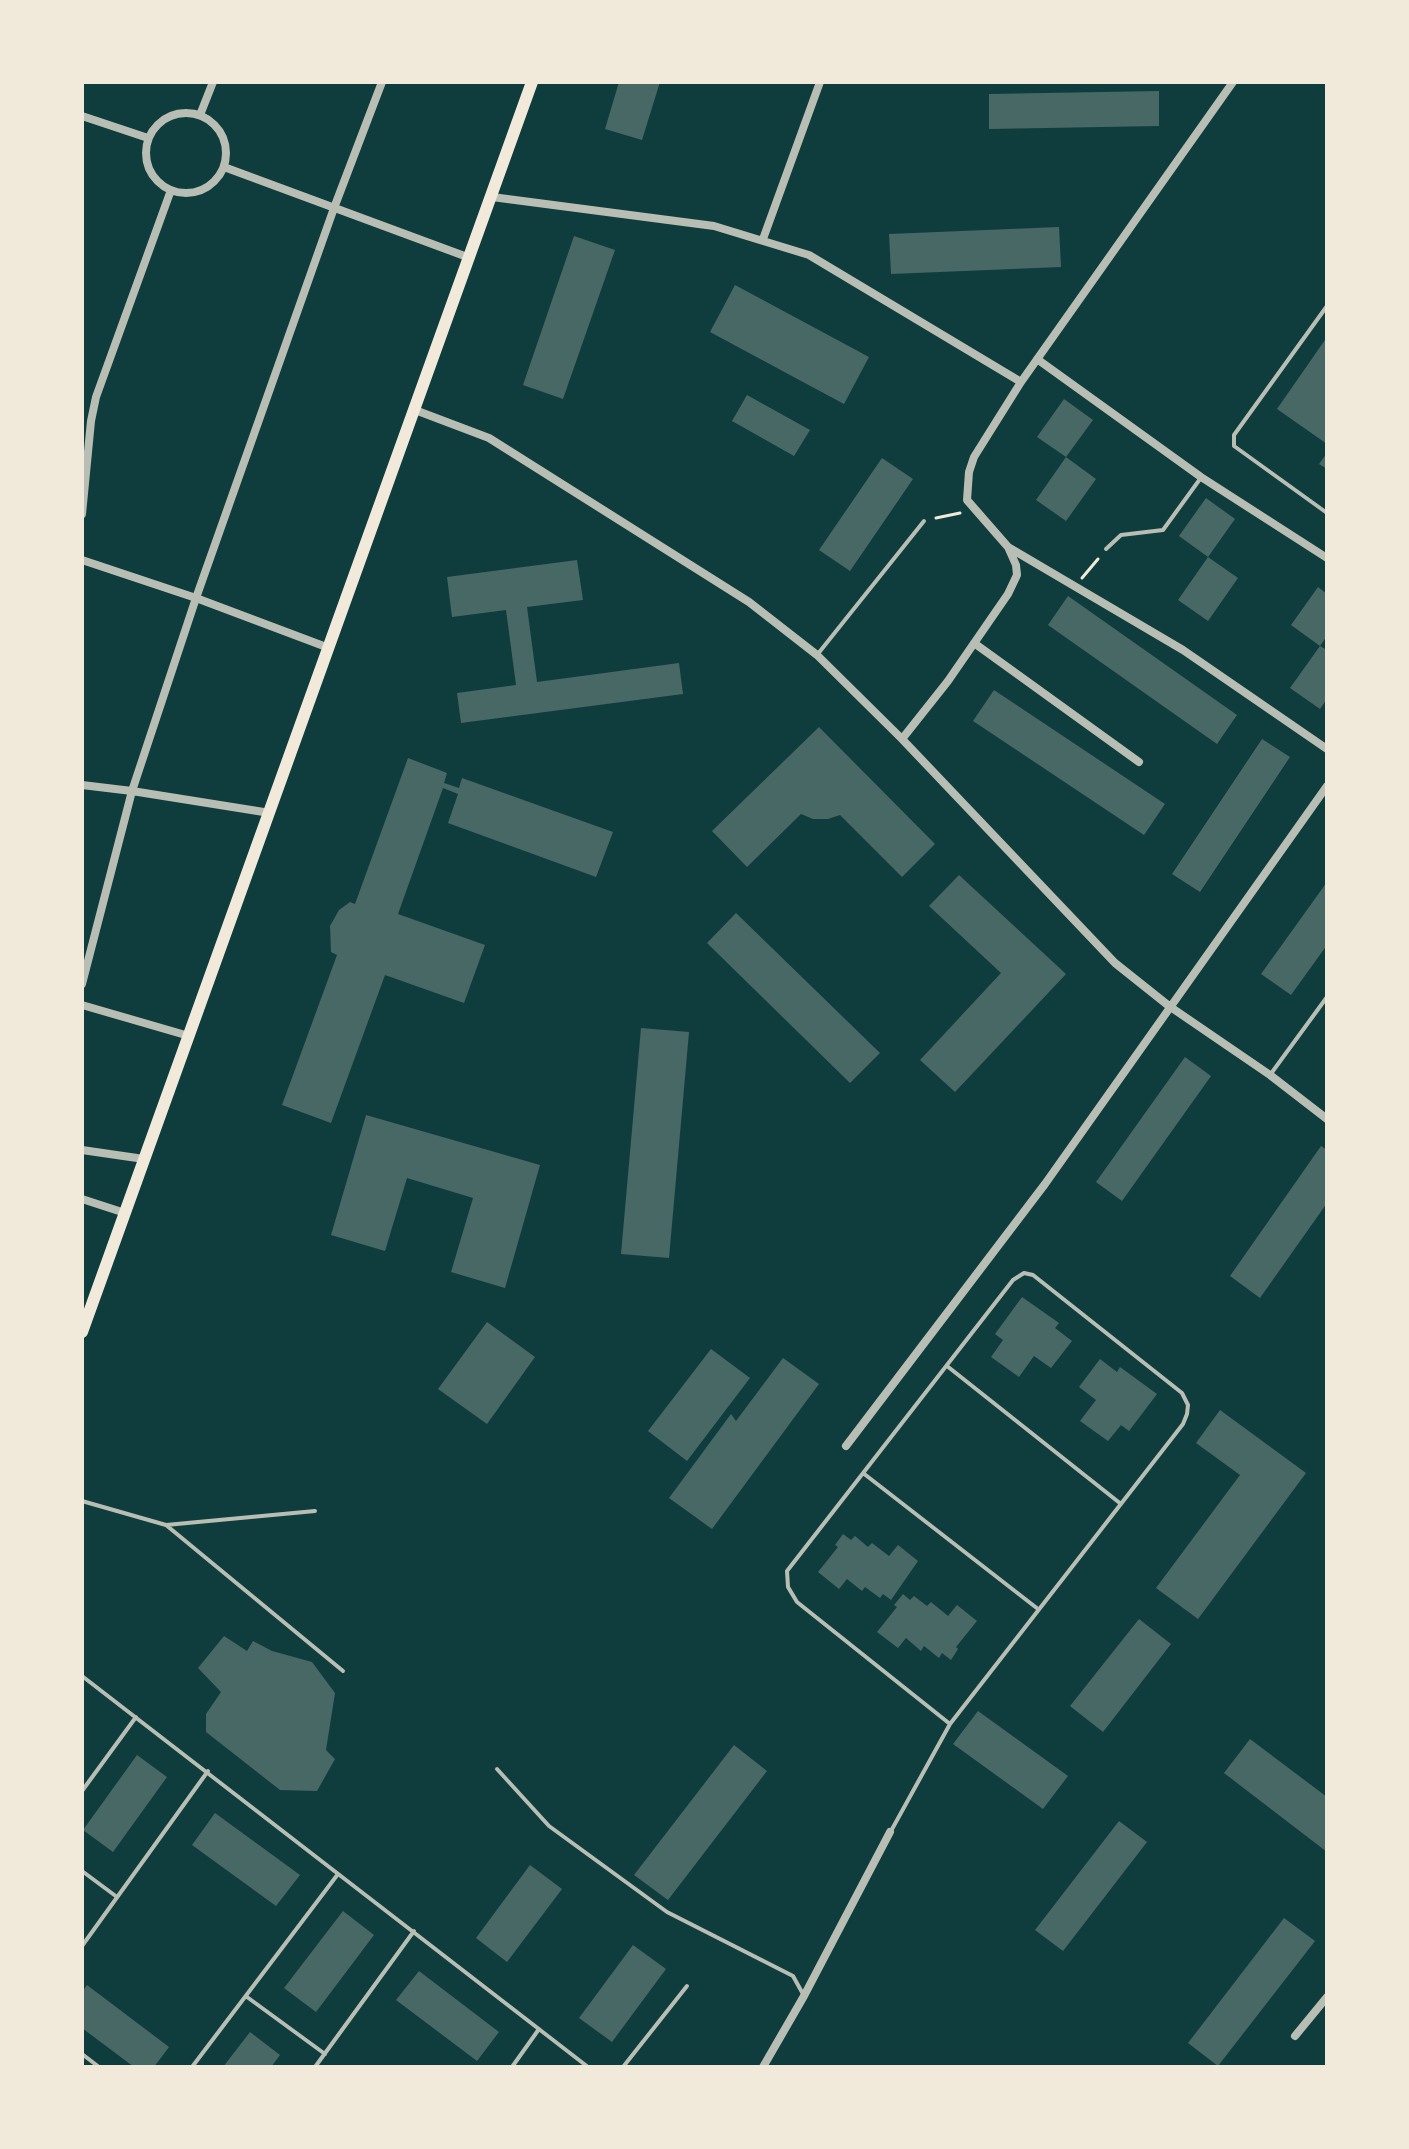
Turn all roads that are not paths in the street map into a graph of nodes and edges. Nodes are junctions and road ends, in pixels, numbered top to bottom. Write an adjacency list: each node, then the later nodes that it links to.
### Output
1 (213, 82): 6 (street)
2 (382, 82): 12 (street)
3 (532, 82): 11 (main road)
4 (820, 82): 13 (street)
5 (1233, 82): 16 (street)
6 (200, 115): 8 (street); 9 (street)
7 (82, 116): 8 (street)
8 (148, 138): 10 (street)
9 (224, 167): 10 (street); 12 (street)
10 (171, 190): 21 (street)
11 (492, 197): 13 (street); 14 (main road)
12 (334, 208): 14 (street); 27 (street)
13 (763, 239): 17 (street)
14 (470, 258): 18 (main road)
15 (1327, 306): 20 (lane)
16 (1037, 359): 17 (street); 19 (street)
17 (1021, 382): 23 (street)
18 (415, 410): 29 (main road); 30 (street)
19 (1201, 477): 24 (lane); 25 (street)
20 (1327, 513)
21 (82, 514)
22 (924, 521): 30 (lane)
23 (1008, 547): 28 (street); 32 (street)
24 (1106, 549)
25 (1327, 558)
26 (82, 560): 27 (street)
27 (196, 598): 29 (street); 36 (street)
28 (974, 643): 31 (street); 33 (street)
29 (329, 648): 39 (main road)
30 (817, 655): 31 (street)
31 (902, 739): 43 (street)
32 (1327, 749)
33 (1139, 762)
34 (82, 785): 36 (street)
35 (1327, 786): 37 (street)
36 (132, 791): 39 (street); 40 (street)
37 (1318, 799): 38 (lane); 43 (street)
38 (1327, 805)
39 (270, 813): 44 (main road)
40 (82, 984)
41 (1327, 997): 45 (lane)
42 (82, 1005): 44 (street)
43 (1169, 1006): 45 (street); 53 (street)
44 (189, 1036): 48 (main road)
45 (1270, 1075): 46 (street)
46 (1327, 1119)
47 (82, 1150): 48 (street)
48 (144, 1159): 50 (main road)
49 (82, 1199): 50 (street)
50 (125, 1213): 51 (main road)
51 (82, 1332)
52 (947, 1366): 54 (lane); 56 (lane); 56 (lane)
53 (846, 1446)
54 (863, 1473): 59 (lane); 63 (lane)
55 (82, 1501): 58 (lane)
56 (1122, 1504): 59 (lane)
57 (315, 1511): 58 (lane)
58 (166, 1525): 60 (lane)
59 (1039, 1610): 63 (lane)
60 (343, 1671)
61 (82, 1676): 62 (lane)
62 (136, 1717): 65 (lane); 66 (lane)
63 (950, 1724): 67 (lane)
64 (497, 1769): 74 (lane)
65 (208, 1771): 69 (lane); 70 (lane)
66 (82, 1791)
67 (890, 1832): 74 (street)
68 (82, 1871): 70 (lane)
69 (338, 1874): 71 (lane); 75 (lane)
70 (117, 1897): 72 (lane)
71 (414, 1931): 77 (lane); 80 (lane)
72 (82, 1946)
73 (687, 1986): 86 (lane)
74 (804, 1996): 87 (street)
75 (247, 1997): 80 (lane); 82 (lane)
76 (1327, 1997): 78 (street)
77 (539, 2029): 84 (lane); 85 (lane)
78 (1295, 2036)
79 (82, 2054): 81 (lane)
80 (325, 2054): 83 (lane)
81 (99, 2067)
82 (192, 2067)
83 (315, 2067)
84 (512, 2067)
85 (588, 2067)
86 (623, 2067)
87 (763, 2067)

